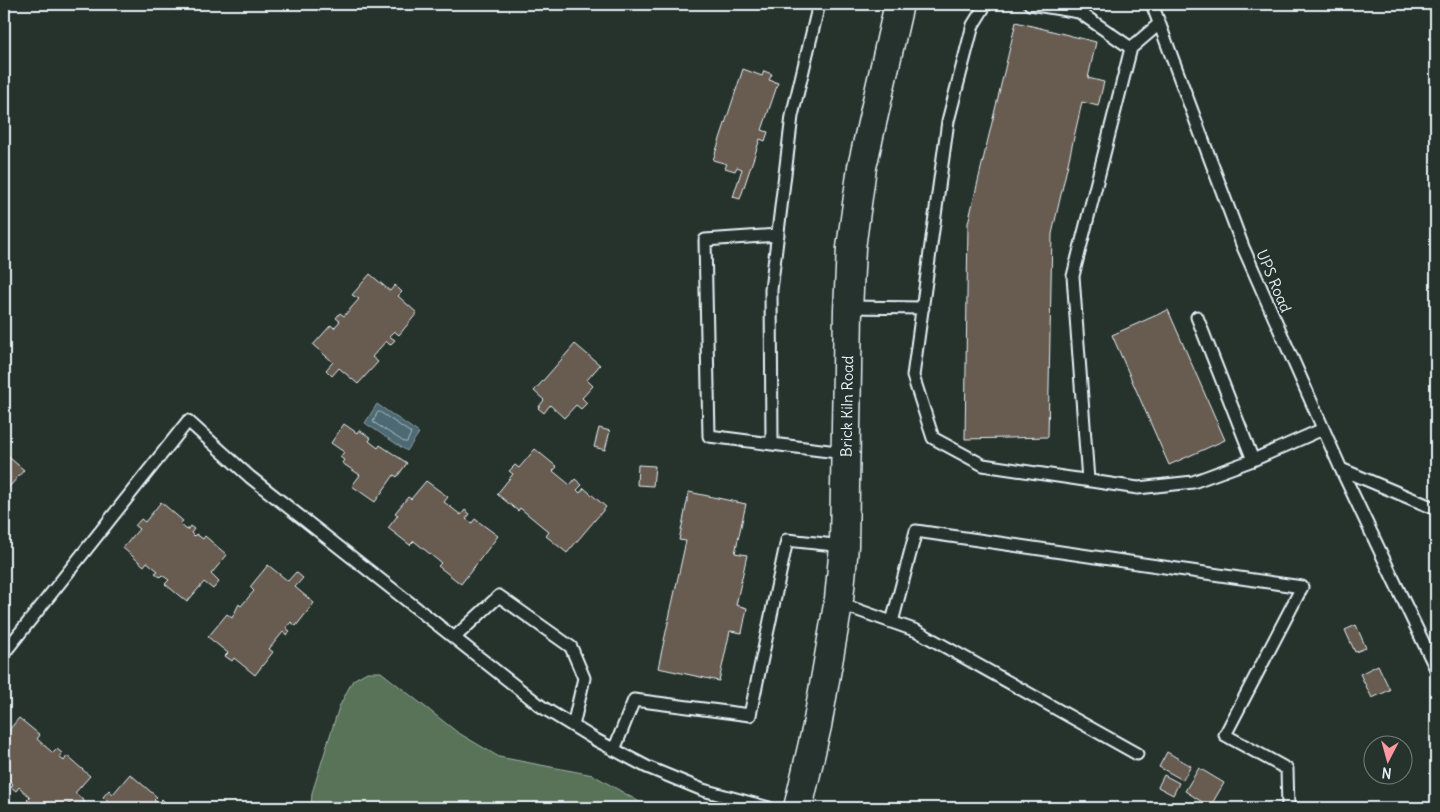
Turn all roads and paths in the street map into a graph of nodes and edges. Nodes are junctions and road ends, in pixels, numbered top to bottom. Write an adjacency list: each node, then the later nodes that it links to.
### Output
1 (820, 4): 8 (lane)
2 (900, 4): 9 (street, Brick Kiln Road)
3 (986, 4): 10 (lane)
4 (1030, 4): 7 (lane)
5 (1152, 4): 6 (lane, UPS Road)
6 (1159, 24): 7 (lane); 12 (lane, UPS Road)
7 (1131, 48): 17 (lane)
8 (778, 235): 13 (lane); 13 (lane)
9 (848, 307): 10 (lane); 14 (street, Brick Kiln Road)
10 (923, 308): 17 (lane)
11 (1197, 317): 15 (lane)
12 (1323, 429): 15 (lane); 16 (lane, UPS Road)
13 (772, 444): 14 (lane)
14 (845, 453): 19 (street, Brick Kiln Road)
15 (1253, 460): 17 (lane)
16 (1341, 468): 18 (lane); 24 (lane, UPS Road)
17 (1088, 480)
18 (1436, 509)
19 (844, 546): 20 (street, Brick Kiln Road); 26 (lane)
20 (838, 603): 21 (lane); 29 (street, Brick Kiln Road)
21 (892, 622): 27 (lane); 30 (lane)
22 (454, 638): 23 (lane); 25 (lane); 25 (lane)
23 (4, 653)
24 (1436, 668)
25 (573, 726): 26 (lane)
26 (614, 750): 28 (lane)
27 (1137, 754)
28 (768, 808)
29 (798, 808)
30 (1288, 808)

